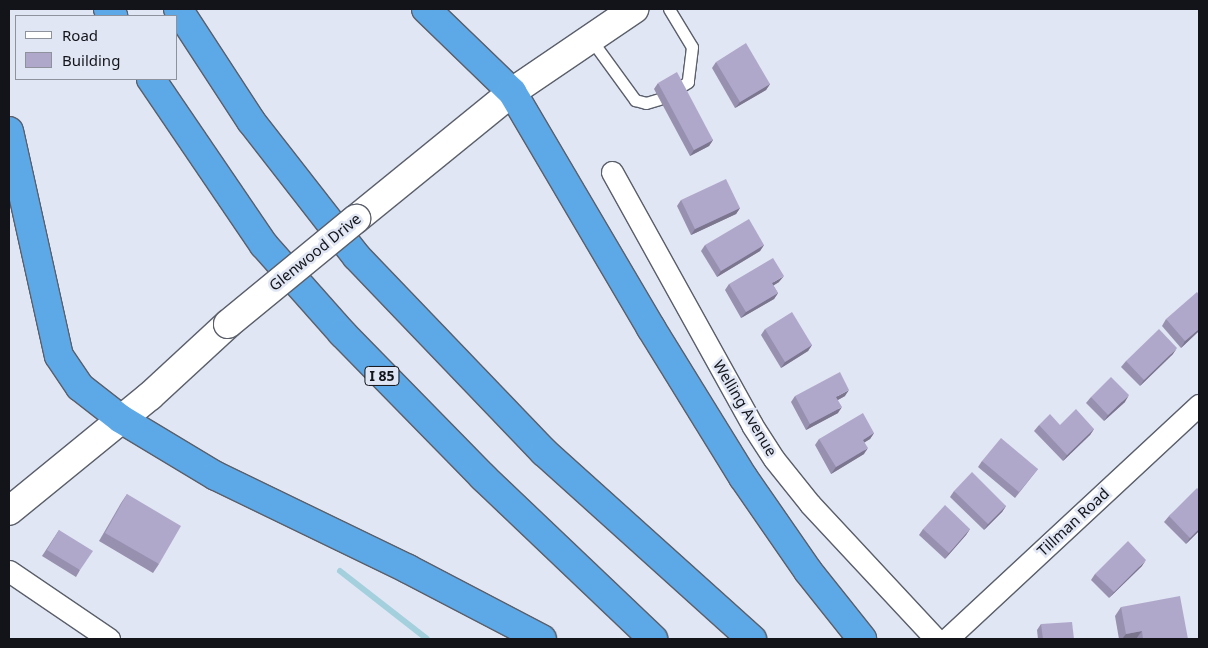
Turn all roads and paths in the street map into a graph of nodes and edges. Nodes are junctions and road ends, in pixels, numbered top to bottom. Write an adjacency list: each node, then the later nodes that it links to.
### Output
1 (178, 9): 19 (highway)
2 (426, 9): 8 (highway)
3 (634, 9): 5 (street, Glenwood Drive)
4 (668, 9): 7 (lane)
5 (590, 38): 8 (street, Glenwood Drive); 9 (lane)
6 (152, 80): 18 (highway, I 85)
7 (678, 88)
8 (512, 92): 13 (street, Glenwood Drive, bridge); 20 (highway)
9 (660, 99)
10 (9, 131): 13 (highway)
11 (612, 172): 21 (street, Welling Avenue)
12 (1199, 405): 22 (street, Tillman Road)
13 (121, 419): 14 (street, Glenwood Drive); 17 (highway)
14 (9, 511)
15 (9, 571): 16 (street)
16 (109, 639)
17 (542, 639)
18 (653, 639)
19 (752, 639)
20 (862, 639)
21 (936, 639)
22 (947, 639)

